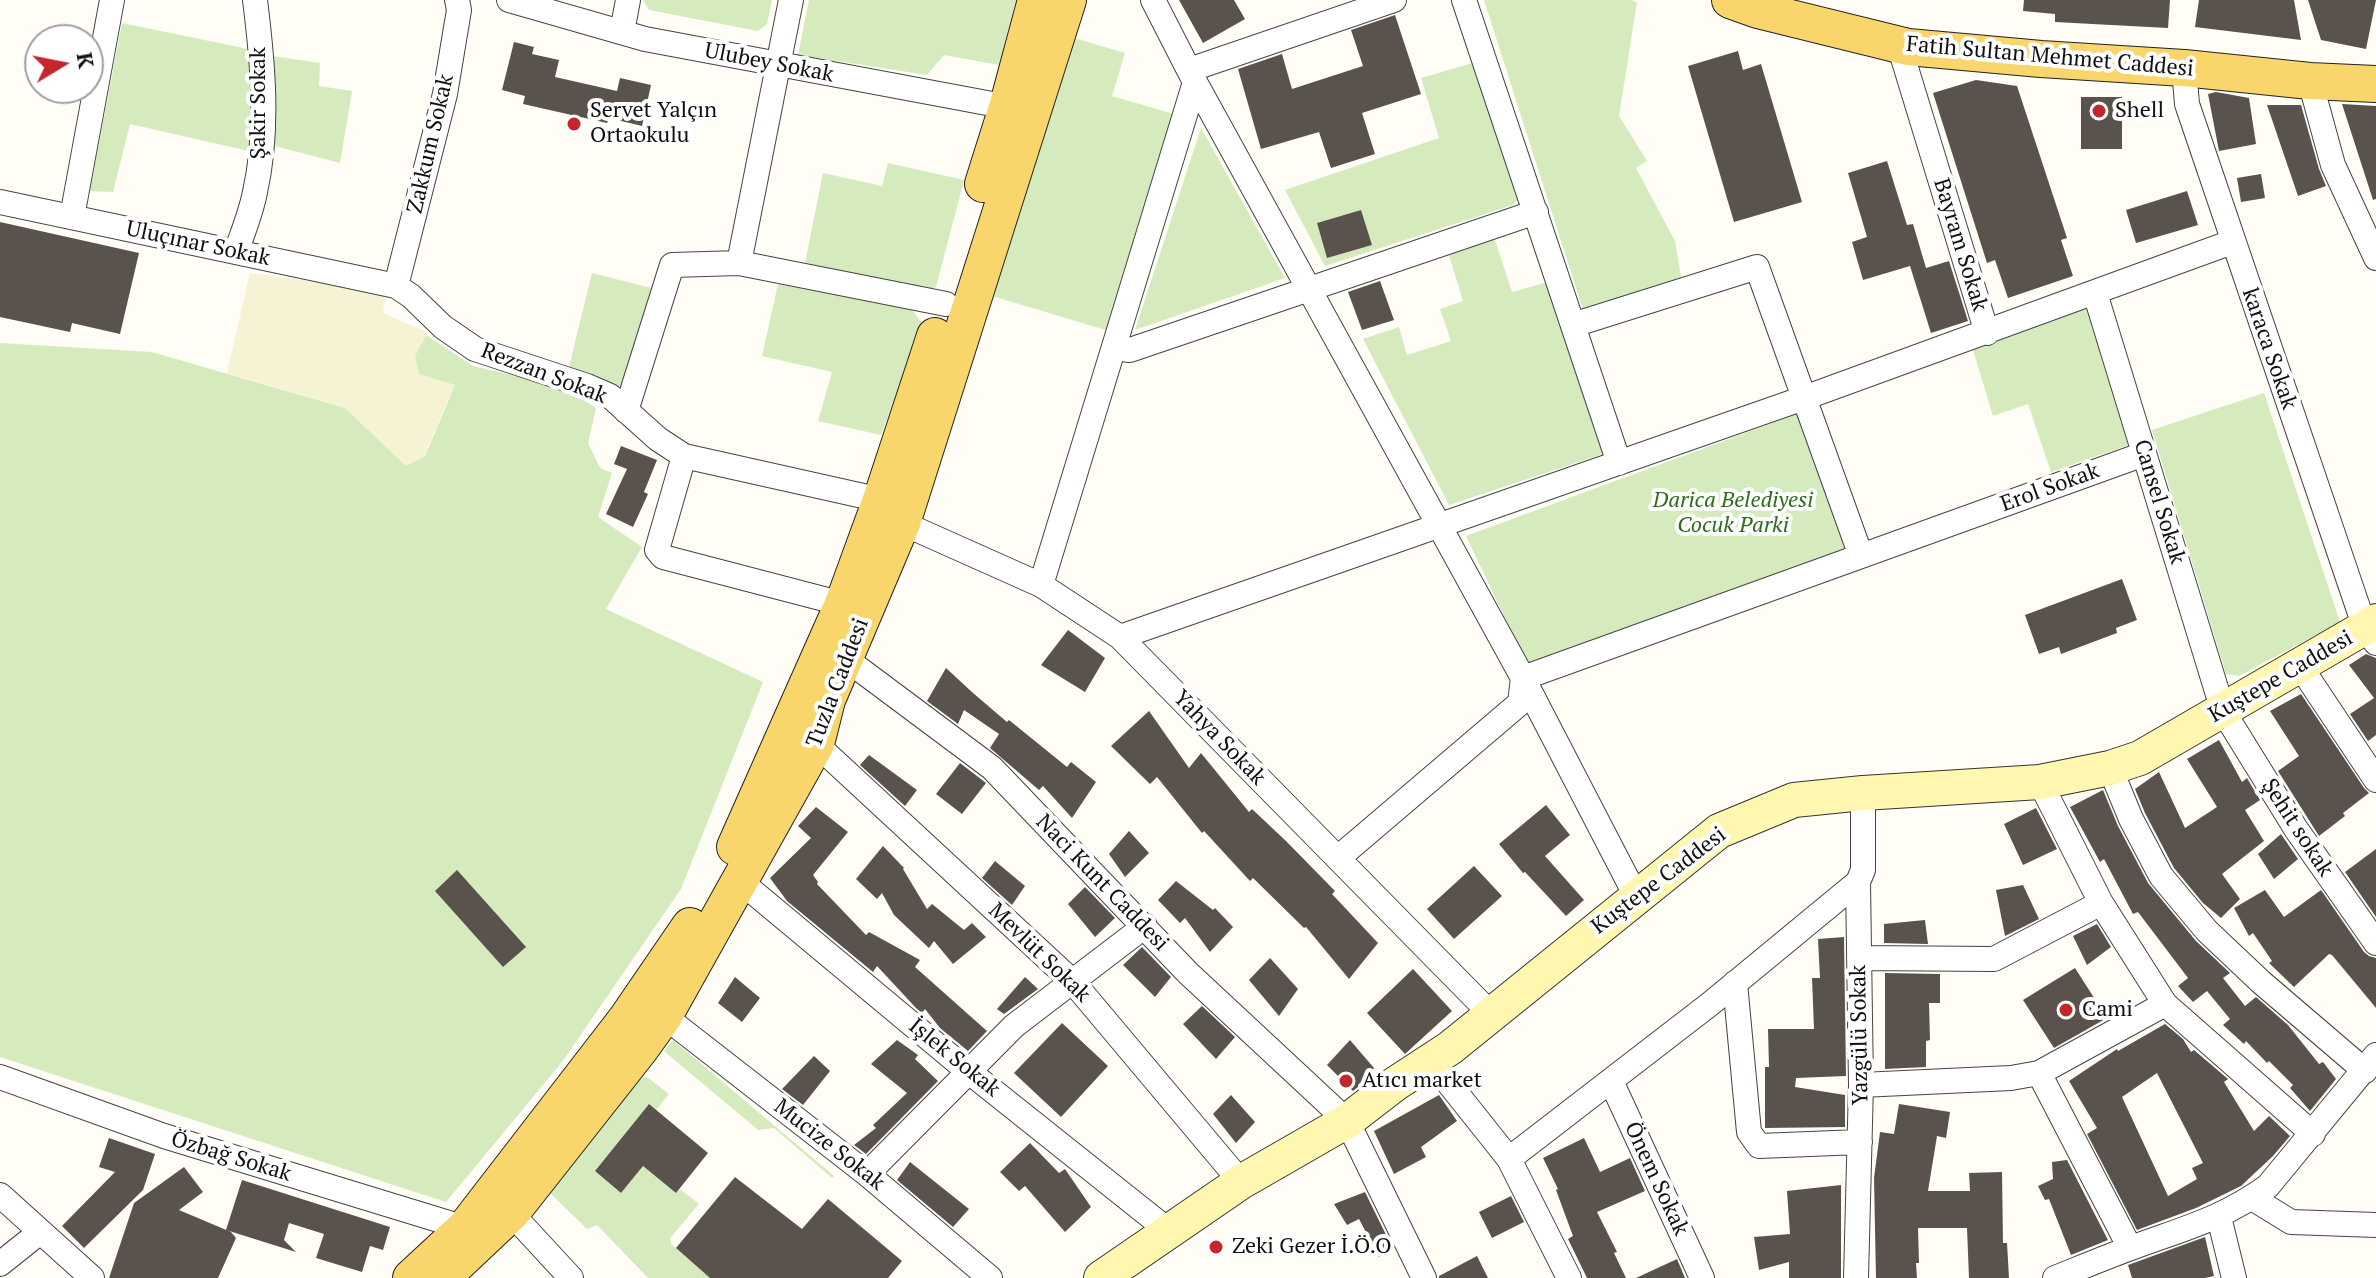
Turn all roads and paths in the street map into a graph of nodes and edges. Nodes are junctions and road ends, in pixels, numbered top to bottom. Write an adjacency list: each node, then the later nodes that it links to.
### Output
1 (112, 0): 23 (street)
2 (255, 0): 25 (street, Şakir Sokak)
3 (457, 0): 28 (street, Zakkum Sokak)
4 (509, 0): 13 (street, Ulubey Sokak)
5 (628, 0): 13 (street)
6 (791, 0): 15 (street)
7 (1036, 0): 20 (main road, Tuzla Caddesi)
8 (1068, 0): 20 (main road, Tuzla Caddesi)
9 (1153, 0): 17 (street)
10 (1394, 0): 17 (street)
11 (1464, 0): 22 (street)
12 (1730, 0): 14 (main road, Fatih Sultan Mehmet Caddesi)
13 (622, 32): 15 (street, Ulubey Sokak)
14 (1899, 45): 16 (main road, Fatih Sultan Mehmet Caddesi); 33 (street, Bayram Sokak)
15 (779, 65): 20 (street, Ulubey Sokak); 27 (street)
16 (2184, 68): 18 (main road, Fatih Sultan Mehmet Caddesi); 24 (street, karaca Sokak)
17 (1192, 76): 29 (street); 34 (street)
18 (2310, 81): 19 (main road, Fatih Sultan Mehmet Caddesi); 26 (street)
19 (2376, 84)
20 (1020, 109): 31 (main road, Tuzla Caddesi); 40 (main road, Tuzla Caddesi)
21 (0, 202): 23 (street, Uluçınar Sokak)
22 (1536, 212): 29 (street); 32 (street)
23 (72, 217): 25 (street, Uluçınar Sokak)
24 (2232, 242): 30 (street, Bayram Sokak); 45 (street, karaca Sokak)
25 (236, 252): 28 (street, Uluçınar Sokak)
26 (2376, 258)
27 (739, 263): 31 (street); 36 (street)
28 (396, 286): 36 (street, Rezzan Sokak)
29 (1308, 288): 34 (street); 41 (street)
30 (2095, 293): 33 (street, Bayram Sokak); 37 (street, Cansel Sokak)
31 (946, 304): 40 (main road, Tuzla Caddesi)
32 (1573, 325): 35 (street); 39 (street)
33 (1987, 333): 35 (street)
34 (1114, 348): 43 (street)
35 (1804, 398): 39 (street); 42 (street)
36 (626, 411): 38 (street, Rezzan Sokak)
37 (2144, 454): 42 (street, Erol Sokak); 50 (street, Cansel Sokak)
38 (684, 456): 40 (street, Rezzan Sokak); 44 (street)
39 (1619, 463): 41 (street)
40 (891, 512): 43 (street, Yahya Sokak); 44 (main road, Tuzla Caddesi); 47 (main road, Tuzla Caddesi)
41 (1438, 526): 46 (street); 49 (street)
42 (1861, 556): 49 (street, Erol Sokak)
43 (1041, 585): 46 (street, Yahya Sokak)
44 (843, 604): 87 (main road, Tuzla Caddesi)
45 (2372, 631): 48 (street, Kuştepe Caddesi)
46 (1120, 637): 56 (street, Yahya Sokak)
47 (846, 659): 51 (main road, Tuzla Caddesi); 61 (street, Naci Kunt Caddesi)
48 (2300, 666): 50 (street, Kuştepe Caddesi); 53 (street)
49 (1523, 678): 56 (street); 59 (street)
50 (2223, 711): 52 (street, Kuştepe Caddesi); 62 (street, Şehit sokak)
51 (816, 744): 57 (main road, Tuzla Caddesi); 64 (street, Mevlüt Sokak)
52 (2110, 768): 54 (street, Kuştepe Caddesi); 70 (street)
53 (2376, 780)
54 (2040, 782): 55 (street, Kuştepe Caddesi); 60 (street)
55 (1863, 793): 58 (street, Yazgülü Sokak); 59 (street, Kuştepe Caddesi)
56 (1338, 858): 67 (street, Yahya Sokak)
57 (740, 881): 68 (main road, Tuzla Caddesi); 71 (street, İşlek Sokak)
58 (1858, 882): 63 (street, Yazgülü Sokak); 65 (street)
59 (1636, 896): 67 (street, Kuştepe Caddesi)
60 (2101, 903): 63 (street); 66 (street)
61 (1145, 926): 64 (street); 76 (street, Naci Kunt Caddesi)
62 (2376, 943)
63 (1859, 958): 75 (street, Yazgülü Sokak)
64 (1073, 982): 71 (street); 81 (street, Mevlüt Sokak)
65 (1735, 983): 74 (street); 78 (street)
66 (2165, 1004): 72 (street); 77 (street)
67 (1492, 1015): 69 (street, Kuştepe Caddesi)
68 (664, 1016): 80 (street, Mucize Sokak); 84 (main road, Tuzla Caddesi)
69 (1431, 1061): 76 (street, Kuştepe Caddesi); 79 (street)
70 (2370, 1063): 77 (street)
71 (968, 1071): 80 (street); 89 (street, İşlek Sokak)
72 (2039, 1073): 75 (street); 90 (street)
73 (0, 1077): 87 (street, Özbağ Sokak)
74 (1611, 1081): 79 (street); 100 (street, Önem Sokak)
75 (1861, 1085): 78 (street, Yazgülü Sokak)
76 (1347, 1121): 81 (street, Kuştepe Caddesi); 98 (street)
77 (2313, 1134): 83 (street)
78 (1860, 1142): 101 (street, Yazgülü Sokak)
79 (1509, 1159): 99 (street)
80 (867, 1174): 96 (street, Mucize Sokak)
81 (1241, 1182): 89 (street, Kuştepe Caddesi)
82 (0, 1195): 88 (street)
83 (2252, 1198): 85 (street); 86 (street)
84 (511, 1213): 94 (main road, Tuzla Caddesi); 95 (street)
85 (2219, 1217): 90 (street); 103 (street)
86 (2376, 1225)
87 (465, 1228): 93 (main road, Tuzla Caddesi)
88 (40, 1232): 91 (street); 92 (street)
89 (1170, 1232): 97 (street, Kuştepe Caddesi)
90 (2120, 1260): 102 (street)
91 (0, 1264)
92 (92, 1278)
93 (411, 1278)
94 (442, 1278)
95 (571, 1278)
96 (990, 1278)
97 (1101, 1278)
98 (1424, 1278)
99 (1569, 1278)
100 (1702, 1278)
101 (1856, 1278)
102 (2055, 1278)
103 (2234, 1278)

